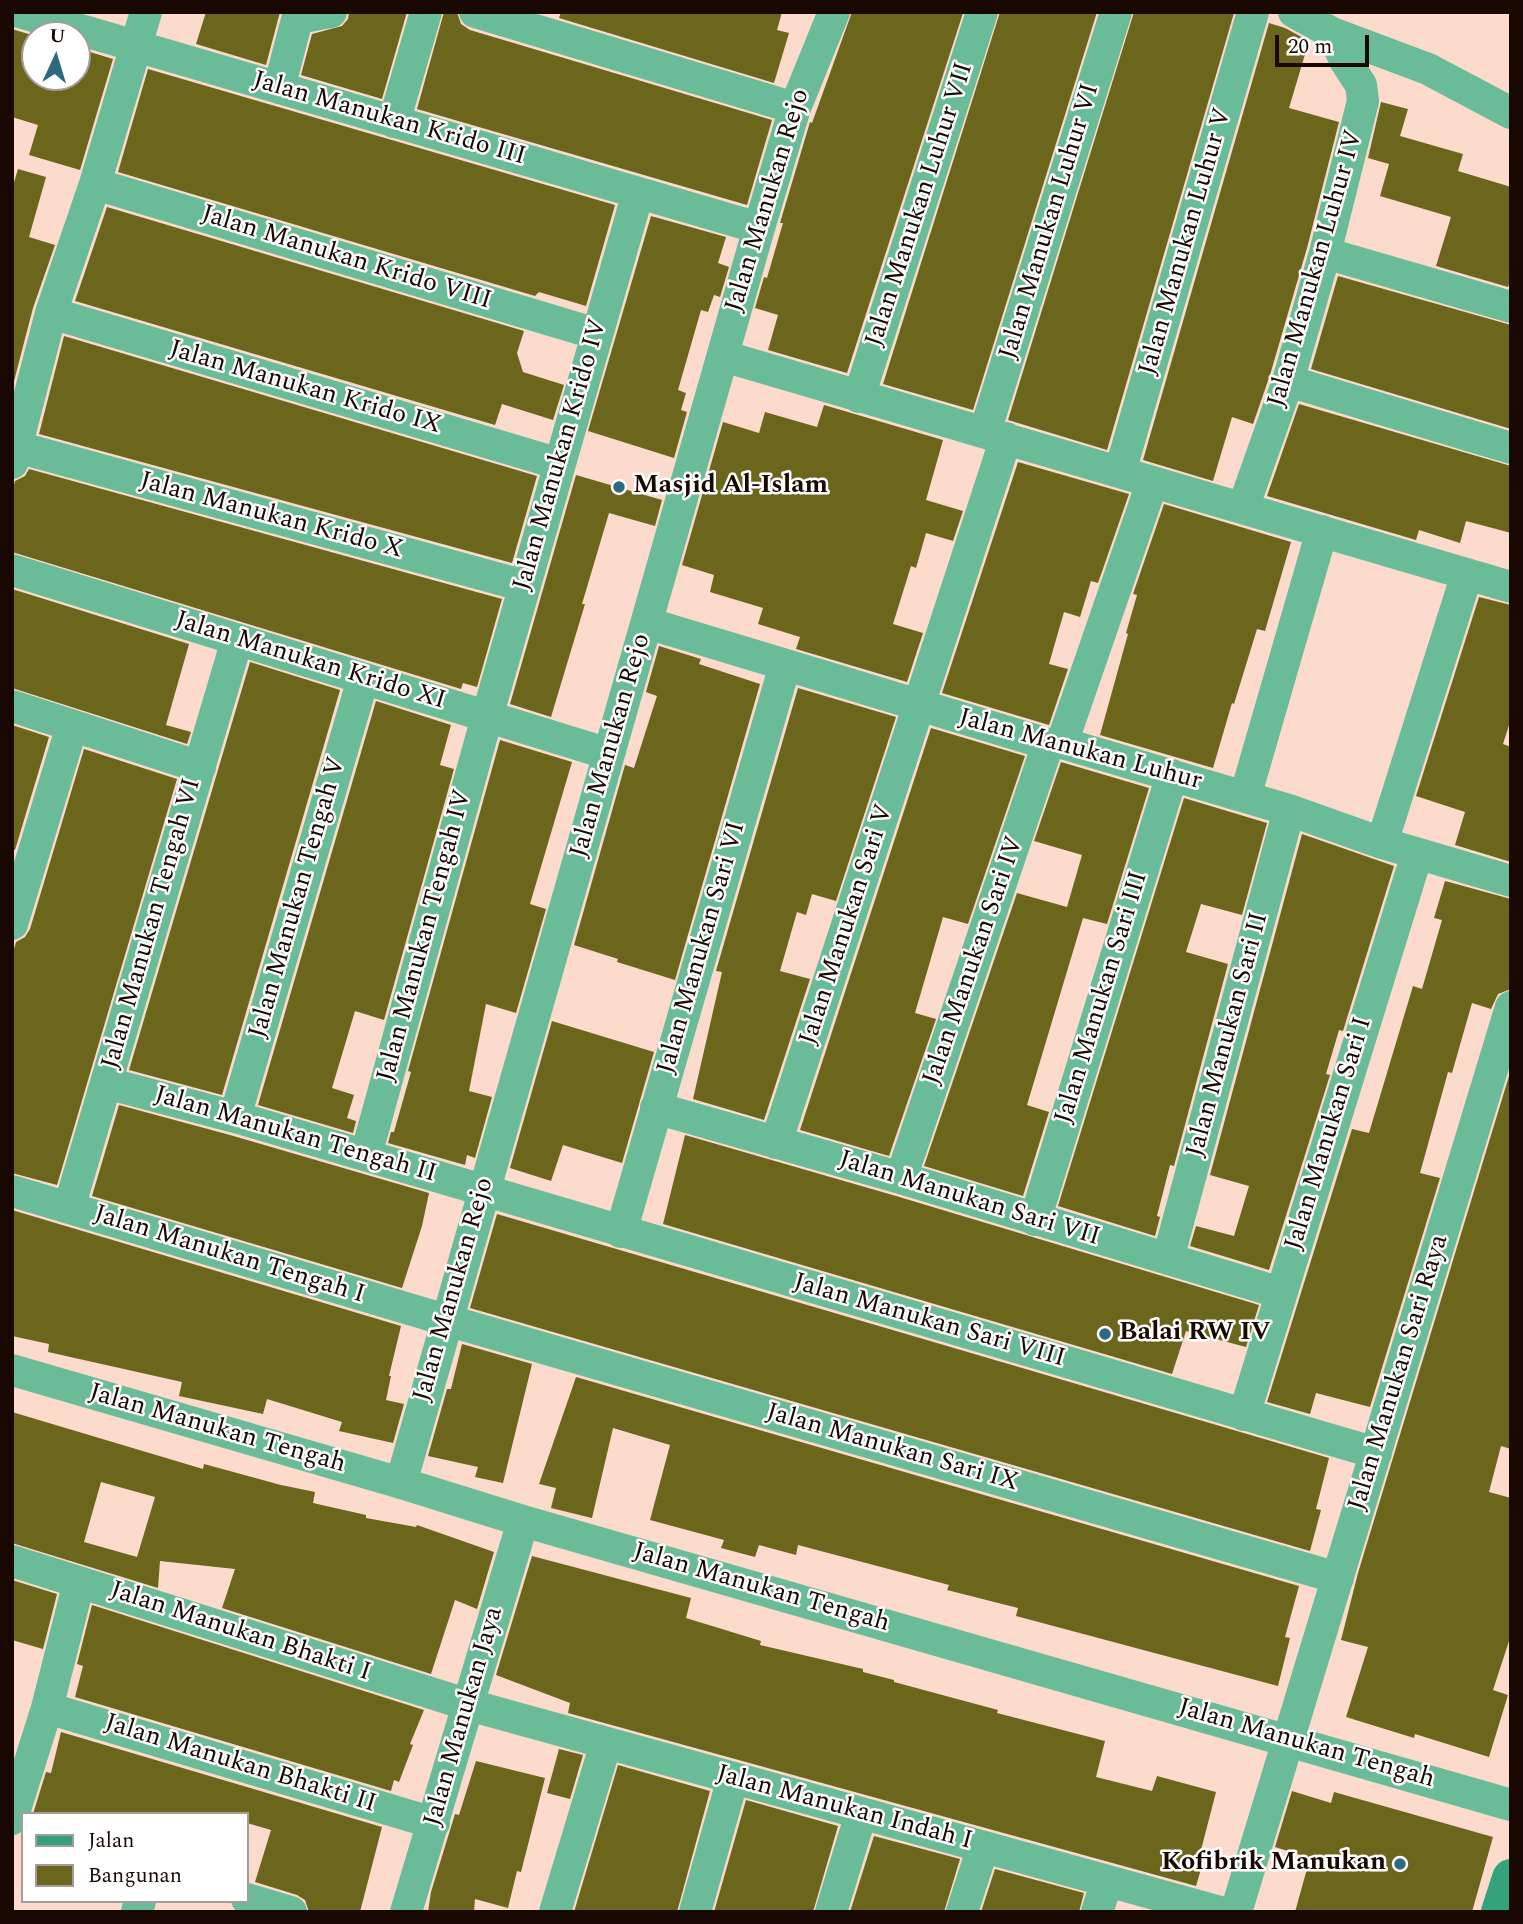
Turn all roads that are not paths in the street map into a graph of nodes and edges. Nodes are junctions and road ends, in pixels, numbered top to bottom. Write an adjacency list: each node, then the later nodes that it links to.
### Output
1 (19, 12): 13 (street, Jalan Manukan Krido III)
2 (146, 12): 13 (street)
3 (331, 12): 11 (street)
4 (426, 12): 17 (street)
5 (475, 12): 15 (street)
6 (834, 12): 15 (street, Jalan Manukan Rejo)
7 (982, 12): 27 (street, Jalan Manukan Luhur VII)
8 (1116, 12): 28 (street, Jalan Manukan Luhur VI)
9 (1253, 12): 32 (street, Jalan Manukan Luhur V)
10 (1294, 12): 12 (street)
11 (298, 15): 14 (street)
12 (1332, 33): 16 (street); 21 (street, Jalan Manukan Luhur IV)
13 (136, 47): 14 (street, Jalan Manukan Krido III); 18 (street)
14 (279, 88): 17 (street, Jalan Manukan Krido III)
15 (795, 108): 20 (street, Jalan Manukan Rejo)
16 (1511, 113)
17 (394, 122): 19 (street, Jalan Manukan Krido III)
18 (95, 184): 23 (street); 24 (street, Jalan Manukan Krido VIII)
19 (638, 193): 20 (street, Jalan Manukan Krido III); 24 (street, Jalan Manukan Krido IV)
20 (759, 228): 25 (street, Jalan Manukan Rejo)
21 (1325, 253): 22 (street); 26 (street, Jalan Manukan Luhur IV)
22 (1511, 307)
23 (51, 313): 30 (street); 31 (street, Jalan Manukan Krido IX)
24 (597, 334): 31 (street, Jalan Manukan Krido IV)
25 (723, 356): 27 (street); 40 (street, Jalan Manukan Rejo)
26 (1288, 381): 29 (street); 34 (street, Jalan Manukan Luhur IV)
27 (859, 397): 28 (street)
28 (995, 435): 32 (street); 45 (street, Jalan Manukan Luhur VI)
29 (1511, 448)
30 (15, 455): 38 (street, Jalan Manukan Krido X)
31 (560, 464): 38 (street, Jalan Manukan Krido IV)
32 (1120, 472): 33 (street)
33 (1152, 482): 34 (street); 48 (street, Jalan Manukan Sari IV)
34 (1243, 508): 35 (street)
35 (1322, 531): 37 (street); 52 (street)
36 (12, 570): 41 (street, Jalan Manukan Krido XI)
37 (1467, 574): 39 (street); 54 (street)
38 (525, 586): 46 (street, Jalan Manukan Krido IV)
39 (1511, 587)
40 (648, 624): 42 (street, Jalan Manukan Luhur); 49 (street, Jalan Manukan Rejo)
41 (237, 640): 43 (street, Jalan Manukan Krido XI); 50 (street, Jalan Manukan Tengah VI)
42 (785, 665): 45 (street, Jalan Manukan Luhur); 60 (street, Jalan Manukan Sari VI)
43 (363, 679): 46 (street, Jalan Manukan Krido XI); 61 (street, Jalan Manukan Tengah V)
44 (12, 706): 47 (street)
45 (920, 706): 48 (street, Jalan Manukan Luhur); 62 (street, Jalan Manukan Sari V)
46 (487, 717): 49 (street, Jalan Manukan Krido XI); 63 (street, Jalan Manukan Tengah IV)
47 (72, 726): 50 (street); 57 (street)
48 (1055, 743): 51 (street, Jalan Manukan Luhur); 64 (street, Jalan Manukan Sari IV)
49 (609, 754): 65 (street, Jalan Manukan Rejo)
50 (200, 767): 59 (street, Jalan Manukan Tengah VI)
51 (1172, 775): 52 (street, Jalan Manukan Luhur); 68 (street, Jalan Manukan Sari III)
52 (1245, 797): 53 (street, Jalan Manukan Luhur)
53 (1289, 810): 54 (street, Jalan Manukan Luhur); 70 (street, Jalan Manukan Sari II)
54 (1382, 843): 55 (street, Jalan Manukan Luhur)
55 (1418, 853): 56 (street, Jalan Manukan Luhur); 71 (street, Jalan Manukan Sari I)
56 (1511, 881)
57 (12, 924)
58 (1511, 1007): 75 (street, Jalan Manukan Sari Raya)
59 (106, 1083): 61 (street, Jalan Manukan Tengah II); 67 (street, Jalan Manukan Tengah VI)
60 (656, 1108): 62 (street, Jalan Manukan Sari VII); 69 (street, Jalan Manukan Sari VI)
61 (236, 1117): 63 (street, Jalan Manukan Tengah II)
62 (776, 1143): 64 (street, Jalan Manukan Sari VII)
63 (366, 1155): 65 (street, Jalan Manukan Tengah II)
64 (901, 1178): 68 (street, Jalan Manukan Sari VII)
65 (483, 1190): 69 (street, Jalan Manukan Sari VIII); 72 (street, Jalan Manukan Rejo)
66 (12, 1191): 67 (street, Jalan Manukan Tengah I)
67 (69, 1208): 72 (street, Jalan Manukan Tengah I)
68 (1035, 1220): 70 (street, Jalan Manukan Sari VII)
69 (621, 1232): 74 (street, Jalan Manukan Sari VIII)
70 (1168, 1259): 71 (street, Jalan Manukan Sari VII)
71 (1281, 1293): 74 (street, Jalan Manukan Sari I)
72 (446, 1320): 76 (street, Jalan Manukan Rejo); 79 (street, Jalan Manukan Sari IX)
73 (12, 1370): 76 (street, Jalan Manukan Tengah)
74 (1244, 1415): 75 (street, Jalan Manukan Sari VIII)
75 (1376, 1453): 79 (street, Jalan Manukan Sari Raya)
76 (401, 1483): 77 (street, Jalan Manukan Tengah)
77 (523, 1521): 81 (street, Jalan Manukan Jaya); 83 (street, Jalan Manukan Tengah)
78 (12, 1561): 80 (street, Jalan Manukan Bhakti I)
79 (1338, 1578): 83 (street, Jalan Manukan Sari Raya)
80 (79, 1582): 81 (street, Jalan Manukan Bhakti I); 82 (street)
81 (469, 1705): 84 (street, Jalan Manukan Indah I); 89 (street, Jalan Manukan Jaya)
82 (47, 1707): 88 (street); 89 (street, Jalan Manukan Bhakti II)
83 (1289, 1740): 86 (street, Jalan Manukan Tengah); 102 (street, Jalan Manukan Sari Raya)
84 (606, 1743): 85 (street, Jalan Manukan Indah I); 96 (street)
85 (733, 1778): 87 (street, Jalan Manukan Indah I); 97 (street)
86 (1511, 1805)
87 (862, 1814): 90 (street, Jalan Manukan Indah I); 98 (street)
88 (12, 1819)
89 (434, 1823): 95 (street, Jalan Manukan Jaya)
90 (983, 1846): 92 (street, Jalan Manukan Indah I); 99 (street)
91 (1511, 1878): 103 (street)
92 (1107, 1881): 100 (street); 101 (street, Jalan Manukan Indah I)
93 (248, 1899): 94 (street)
94 (290, 1912)
95 (406, 1912)
96 (555, 1912)
97 (695, 1912)
98 (831, 1912)
99 (962, 1912)
100 (1097, 1912)
101 (1220, 1912)
102 (1236, 1912)
103 (1500, 1912)

